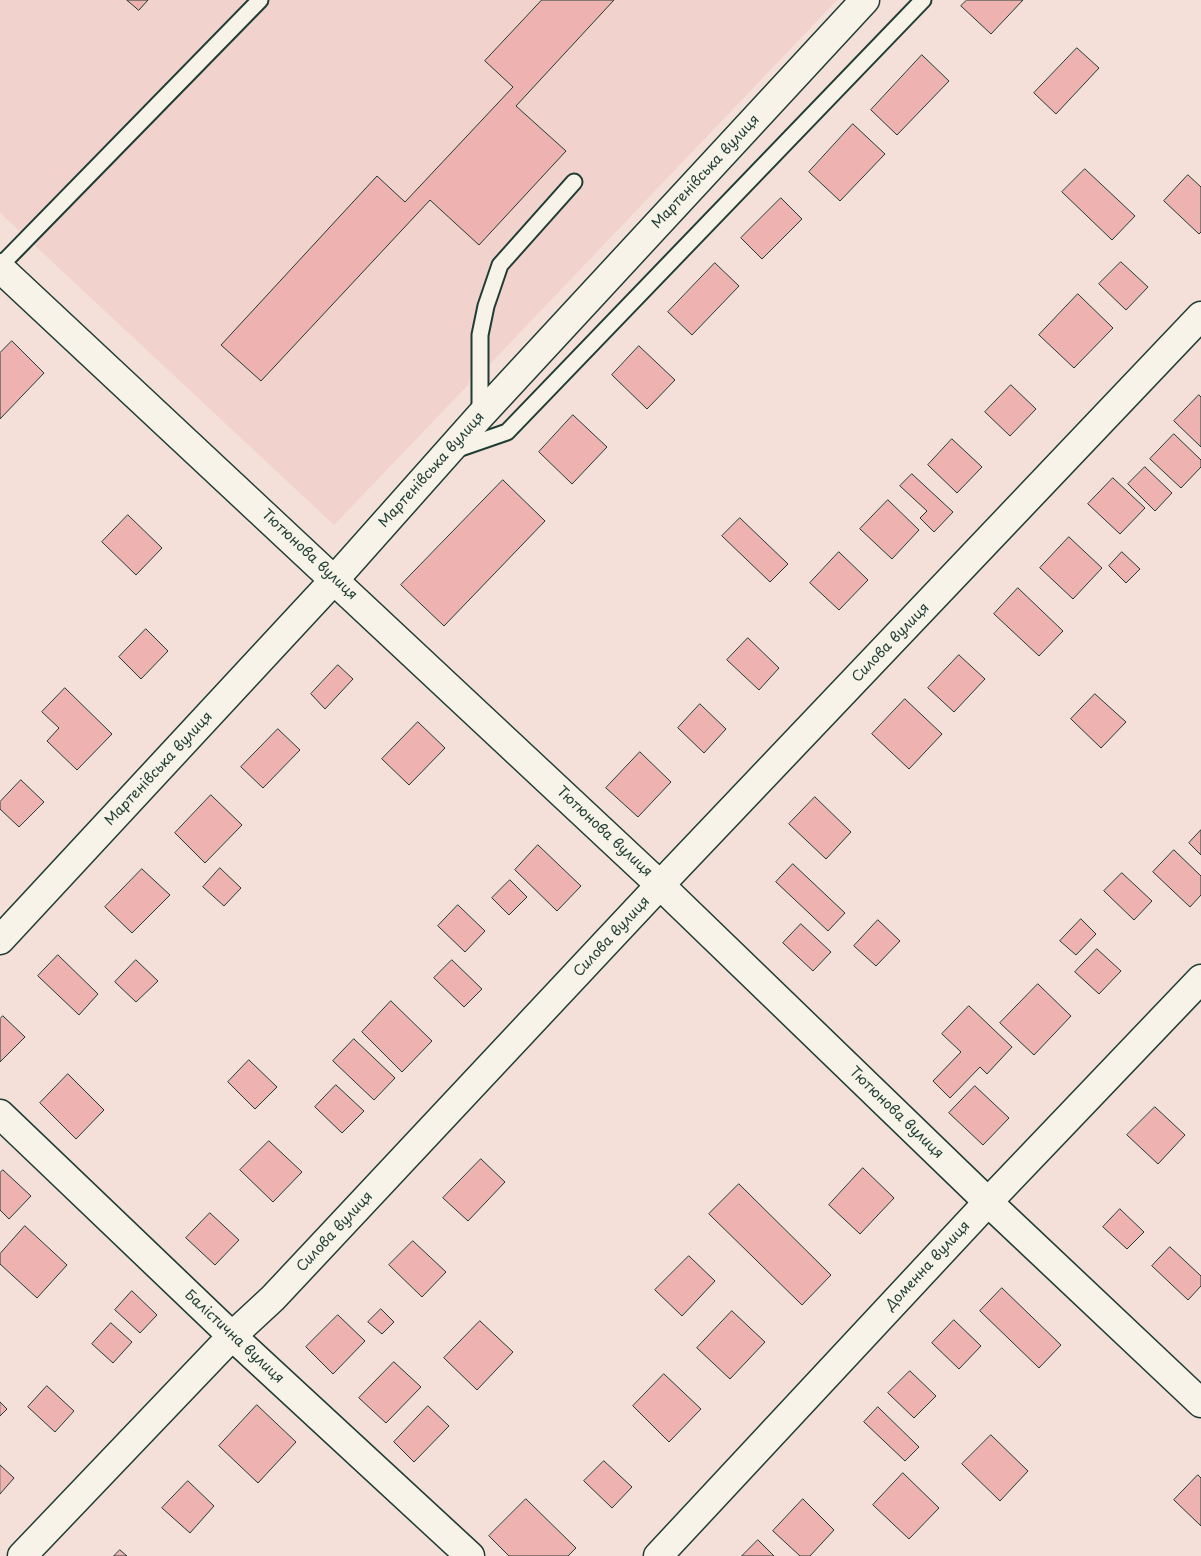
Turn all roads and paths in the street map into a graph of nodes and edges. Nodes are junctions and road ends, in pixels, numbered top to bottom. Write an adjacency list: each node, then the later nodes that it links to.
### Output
1 (260, 0): 5 (lane)
2 (865, 0): 7 (street, Мартенівська вулиця)
3 (922, 0): 8 (lane)
4 (574, 182): 7 (lane)
5 (0, 267): 9 (street, Тютюнова вулиця)
6 (1201, 316): 10 (street, Силова вулиця)
7 (480, 416): 8 (street, Мартенівська вулиця)
8 (449, 452): 9 (street, Мартенівська вулиця)
9 (335, 579): 10 (street, Тютюнова вулиця); 11 (street, Мартенівська вулиця)
10 (660, 885): 14 (street, Тютюнова вулиця); 15 (street, Силова вулиця)
11 (0, 940)
12 (1201, 979): 14 (street, Доменна вулиця)
13 (0, 1114): 15 (street, Балістична вулиця)
14 (988, 1202): 16 (street, Тютюнова вулиця); 19 (street, Доменна вулиця)
15 (232, 1336): 17 (street, Силова вулиця); 18 (street, Балістична вулиця)
16 (1201, 1403)
17 (22, 1556)
18 (470, 1556)
19 (658, 1556)

